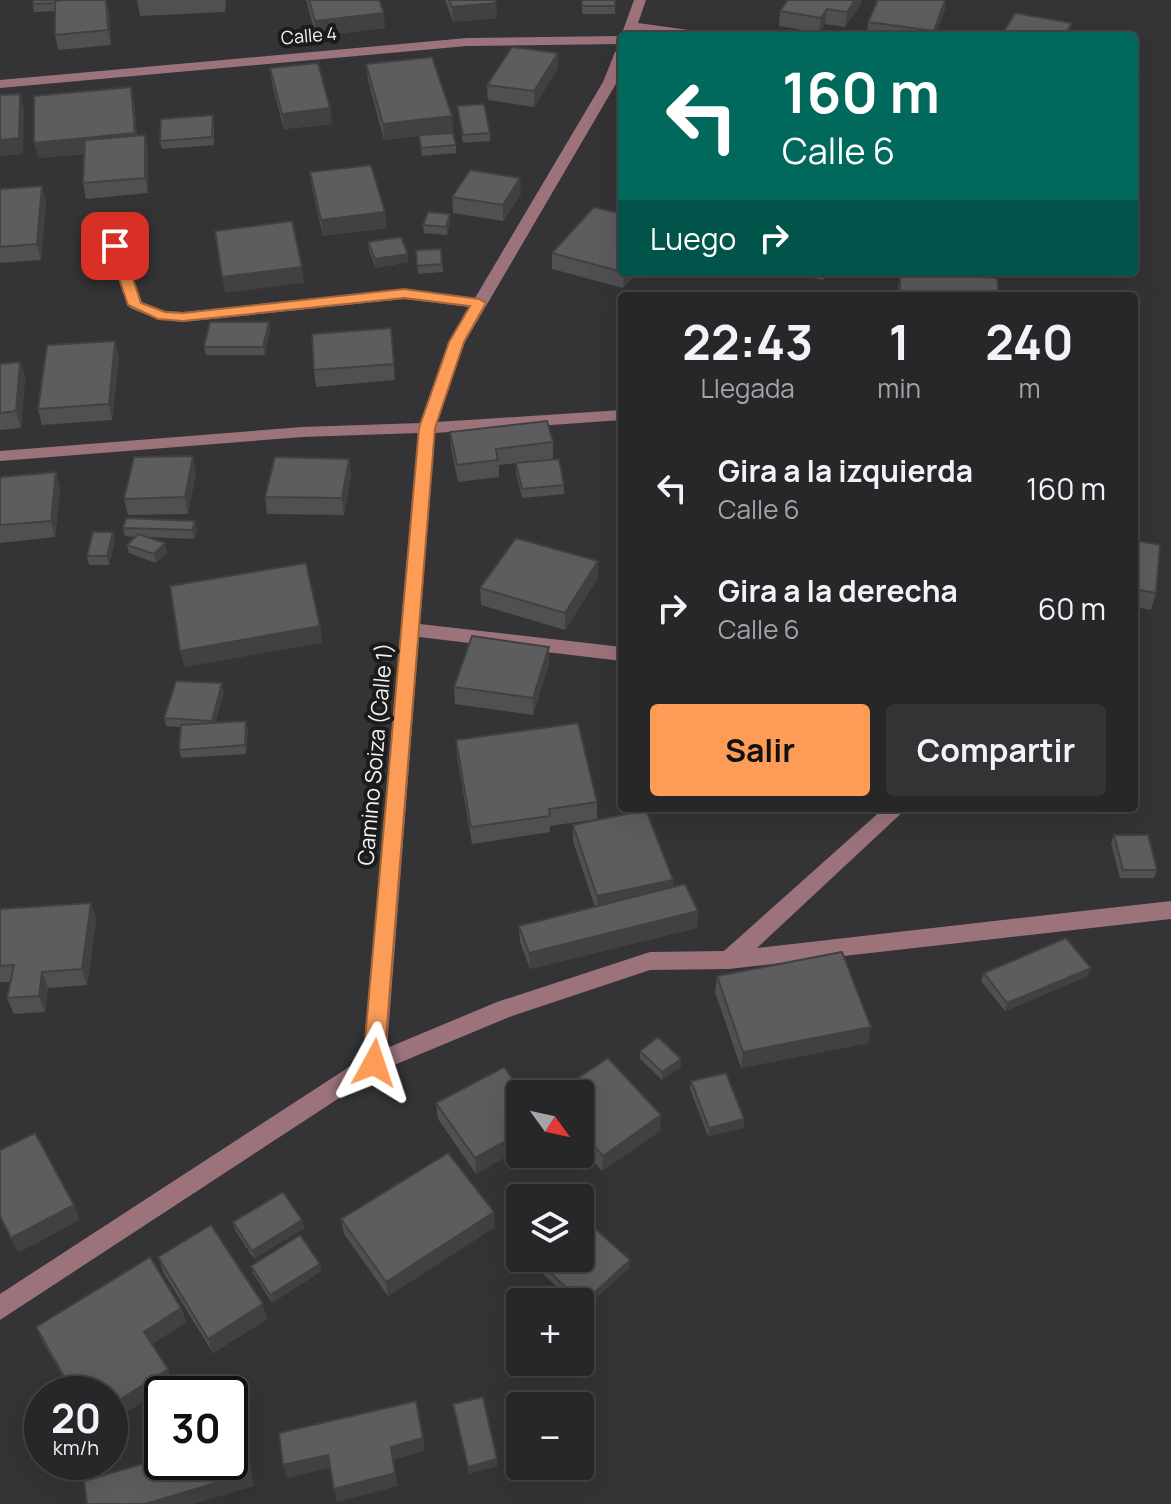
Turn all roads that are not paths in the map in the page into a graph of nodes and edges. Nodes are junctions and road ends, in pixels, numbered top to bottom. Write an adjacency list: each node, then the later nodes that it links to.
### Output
1 (640, 0): 2 (street)
2 (628, 31)
3 (618, 40): 5 (street, Calle 4)
4 (618, 62): 7 (street, Camino Soiza (Calle 1))
5 (0, 84)
6 (115, 246): 7 (street)
7 (479, 303): 9 (street, Camino Soiza (Calle 1))
8 (618, 415): 9 (street)
9 (427, 428): 10 (street); 11 (street, Camino Soiza (Calle 1))
10 (0, 456)
11 (409, 629): 12 (street); 16 (street, Camino Soiza (Calle 1))
12 (618, 654)
13 (893, 812): 15 (street)
14 (1171, 910): 15 (street)
15 (729, 960): 16 (street)
16 (374, 1063): 17 (street)
17 (0, 1308)

